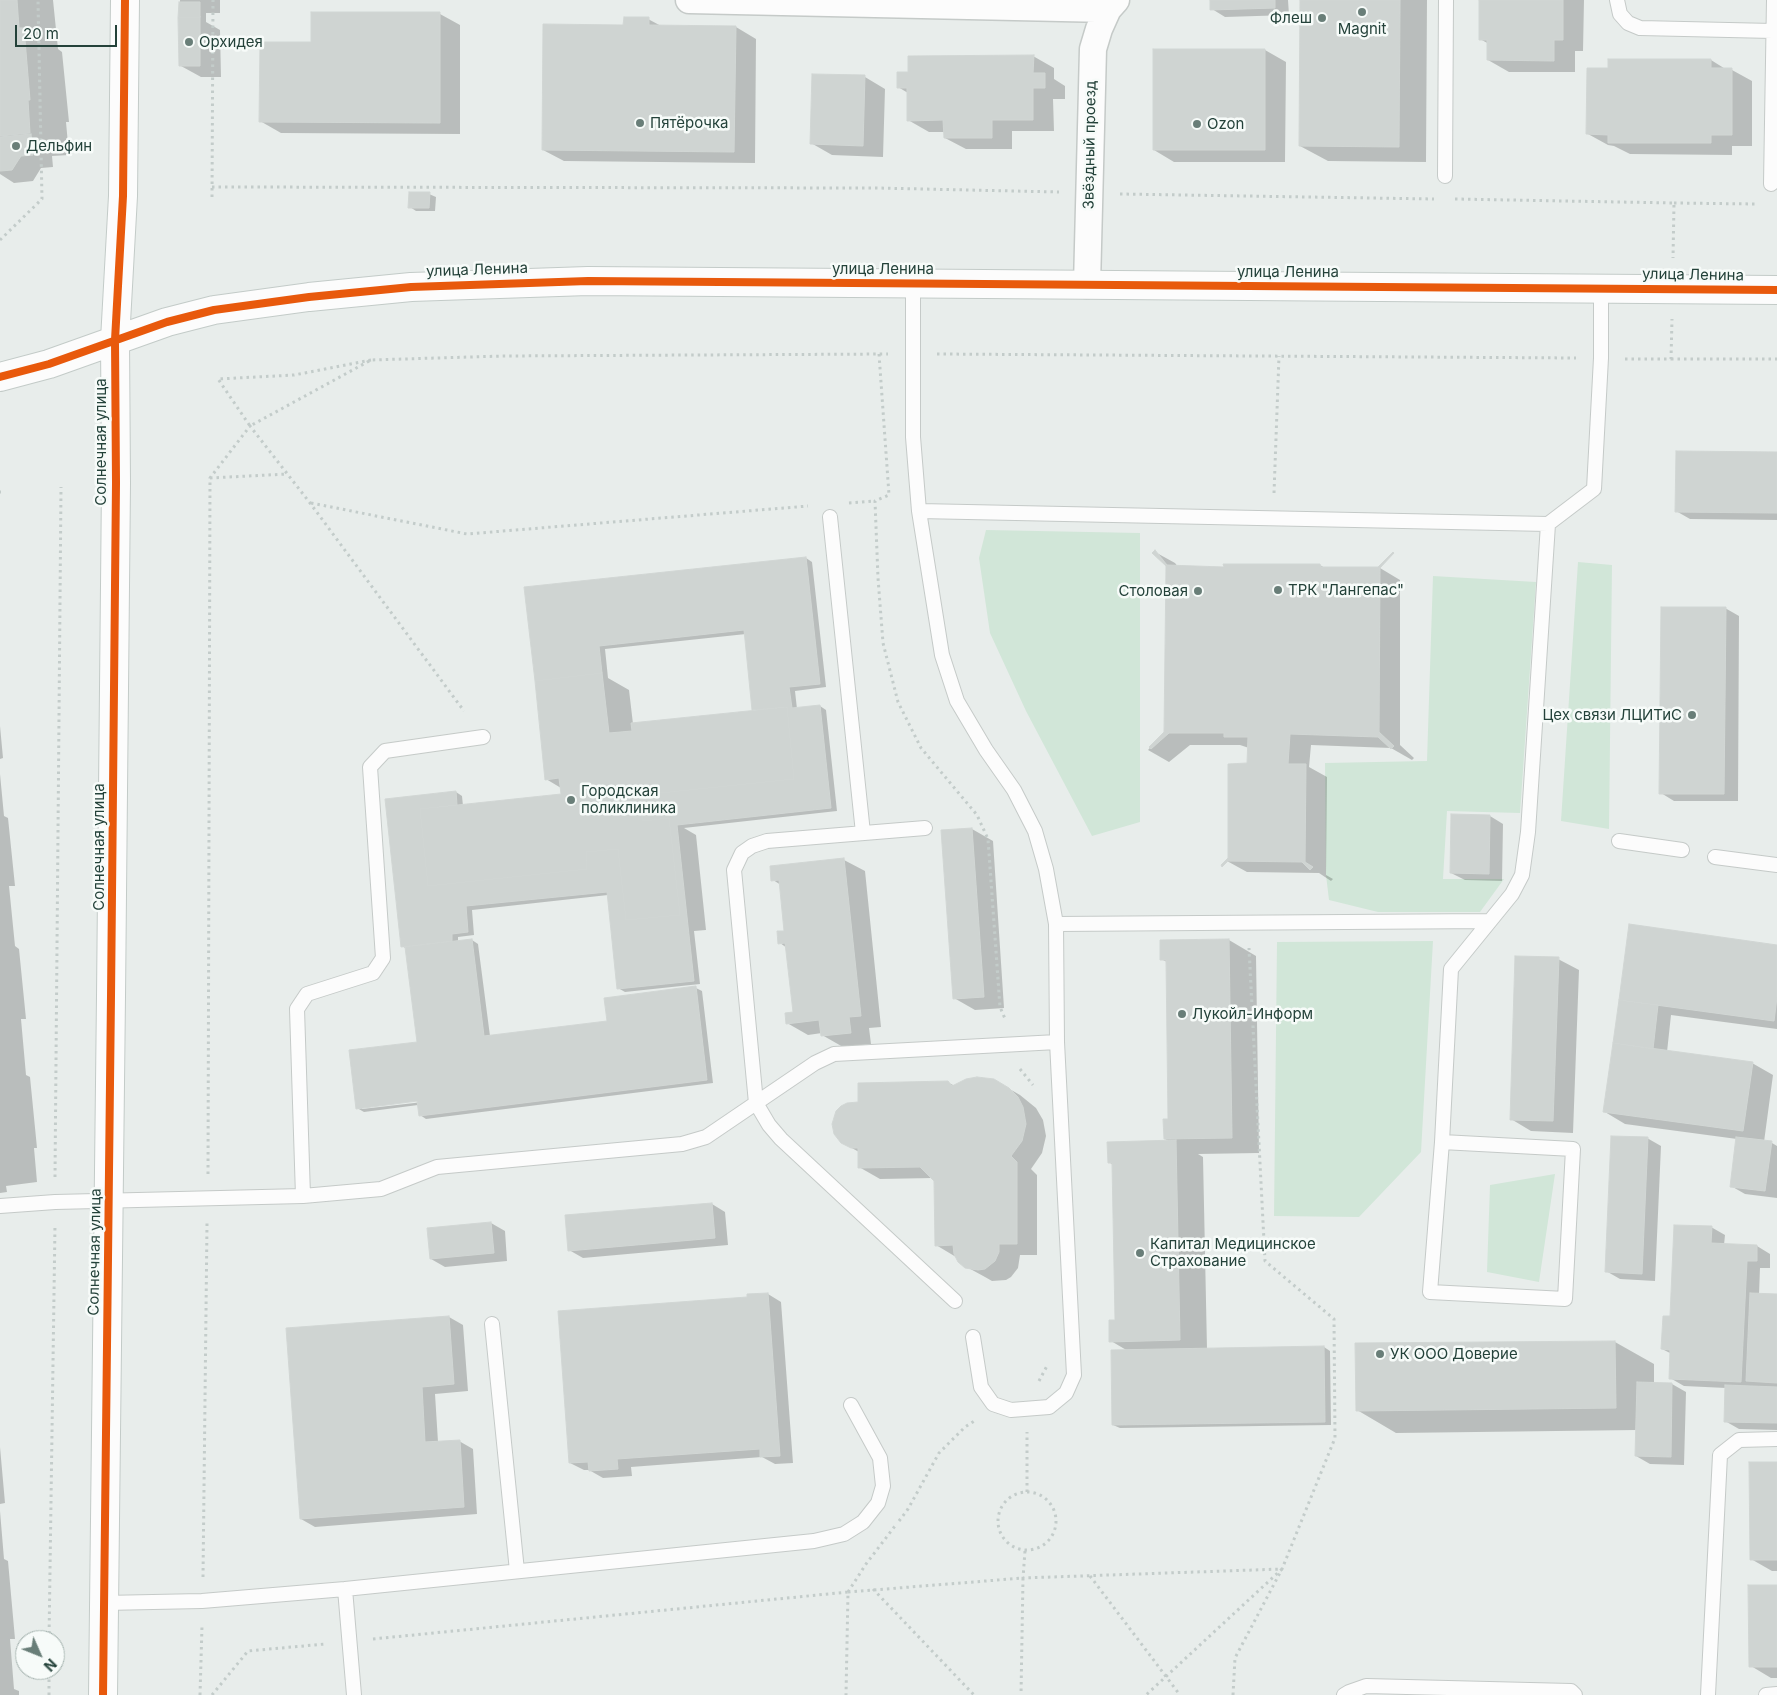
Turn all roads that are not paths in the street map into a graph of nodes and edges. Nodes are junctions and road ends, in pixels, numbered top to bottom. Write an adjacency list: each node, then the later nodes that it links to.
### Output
1 (125, 0): 14 (street, Солнечная улица)
2 (689, 0): 6 (street, Звёздный проезд)
3 (1446, 0): 8 (lane)
4 (1617, 0): 7 (lane)
5 (1774, 0): 7 (lane)
6 (1112, 4): 11 (street, Звёздный проезд)
7 (1773, 31): 9 (lane)
8 (1445, 176)
9 (1770, 184)
10 (913, 282): 11 (street, улица Ленина); 14 (street, улица Ленина); 16 (lane)
11 (1087, 284): 12 (street, улица Ленина)
12 (1601, 287): 13 (street, улица Ленина); 18 (lane)
13 (1777, 290)
14 (115, 340): 15 (street, улица Ленина); 32 (street, Солнечная улица)
15 (0, 377)
16 (919, 510): 18 (lane); 27 (lane)
17 (830, 517): 21 (lane)
18 (1548, 524): 26 (lane)
19 (483, 737): 31 (lane)
20 (925, 828): 21 (lane)
21 (863, 833): 29 (lane)
22 (1619, 841): 23 (lane)
23 (1682, 850)
24 (1715, 857): 25 (lane)
25 (1777, 865)
26 (1490, 921): 27 (lane); 30 (lane)
27 (1056, 924): 28 (lane)
28 (1057, 1042): 29 (lane); 36 (lane)
29 (756, 1103): 31 (lane); 34 (lane)
30 (1442, 1142): 30 (lane)
31 (303, 1196): 32 (lane)
32 (109, 1201): 33 (lane); 41 (street, Солнечная улица)
33 (0, 1206)
34 (955, 1301)
35 (492, 1324): 39 (lane)
36 (973, 1337)
37 (851, 1405): 39 (lane)
38 (1777, 1439): 47 (lane)
39 (517, 1571): 40 (lane)
40 (345, 1590): 41 (lane); 44 (lane)
41 (104, 1603): 43 (street, Солнечная улица)
42 (1777, 1694): 48 (lane)
43 (103, 1695)
44 (354, 1695)
45 (1344, 1695): 46 (lane)
46 (1575, 1695)
47 (1708, 1695)
48 (1766, 1695)

